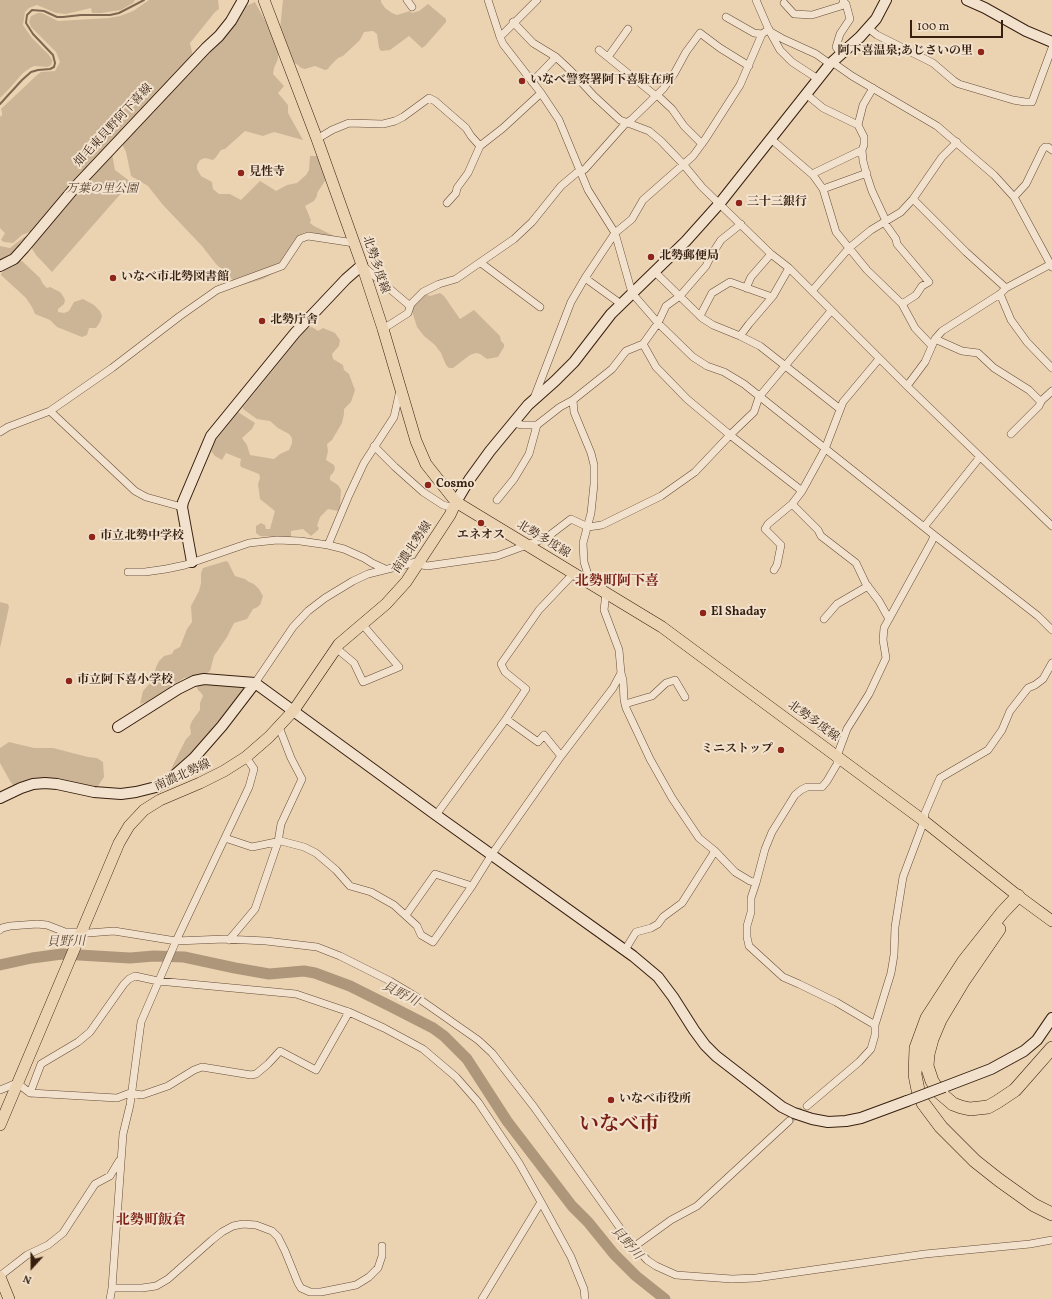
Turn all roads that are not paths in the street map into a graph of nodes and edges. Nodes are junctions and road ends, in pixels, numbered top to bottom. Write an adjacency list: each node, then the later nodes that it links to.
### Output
1 (243, 0): 59 (street, 畑毛東貝野阿下喜線)
2 (264, 0): 35 (main road, 北勢多度線)
3 (407, 0): 11 (street)
4 (488, 0): 18 (street)
5 (537, 0): 13 (street)
6 (756, 0): 16 (street)
7 (886, 0): 14 (street)
8 (967, 0): 19 (street)
9 (844, 1): 10 (street); 22 (street)
10 (784, 3)
11 (412, 7)
12 (726, 17): 17 (street)
13 (513, 22): 18 (street); 23 (street)
14 (868, 28): 20 (street); 22 (street)
15 (628, 29): 24 (street)
16 (769, 30): 17 (street); 25 (street); 27 (street)
17 (762, 34): 26 (street)
18 (500, 37): 28 (street)
19 (1052, 42)
20 (1052, 48)
21 (599, 50): 24 (street)
22 (841, 54): 25 (street)
23 (556, 57): 28 (street); 33 (street)
24 (608, 57): 32 (street)
25 (831, 63): 27 (street); 29 (street)
26 (749, 66): 32 (street); 38 (street)
27 (818, 79): 31 (street)
28 (532, 82): 30 (street)
29 (873, 88): 34 (street); 37 (street)
30 (541, 93): 39 (street); 43 (street)
31 (806, 94): 34 (street); 36 (street)
32 (657, 95): 33 (street); 38 (street)
33 (626, 123): 42 (street); 43 (street)
34 (858, 125): 40 (street)
35 (317, 139): 39 (street); 54 (main road, 北勢多度線)
36 (771, 139): 45 (street); 50 (street)
37 (957, 142): 47 (street); 48 (street)
38 (702, 144): 42 (street)
39 (480, 146): 49 (street)
40 (862, 150): 44 (street); 45 (street)
41 (1052, 150): 47 (street)
42 (683, 164): 50 (street); 53 (street)
43 (580, 171): 53 (street); 57 (street)
44 (867, 173): 46 (street); 51 (street)
45 (812, 174): 46 (street)
46 (823, 189): 55 (street)
47 (1014, 197): 58 (street)
48 (912, 199): 51 (street); 65 (street)
49 (447, 203)
50 (720, 203): 52 (street); 62 (street)
51 (885, 222): 55 (street); 72 (street)
52 (741, 224): 56 (street); 69 (street)
53 (615, 233): 63 (street); 67 (street)
54 (354, 243): 60 (main road, 北勢多度線); 93 (street)
55 (849, 248): 66 (street); 72 (street)
56 (771, 254): 61 (street); 64 (street)
57 (481, 262): 73 (street); 74 (street)
58 (1051, 262): 65 (street)
59 (0, 266)
60 (362, 266): 73 (street); 78 (main road, 北勢多度線); 106 (street)
61 (789, 268): 66 (street); 70 (street)
62 (655, 272): 67 (street); 69 (street)
63 (584, 278): 71 (street); 90 (street)
64 (746, 288): 70 (street); 76 (street)
65 (1006, 288): 68 (street)
66 (812, 292): 75 (street)
67 (632, 293): 71 (street); 77 (street)
68 (1000, 294): 80 (street); 84 (street)
69 (680, 296): 76 (street); 77 (street)
70 (772, 297): 79 (street)
71 (622, 304): 90 (street)
72 (902, 304): 80 (street)
73 (410, 306): 78 (street)
74 (540, 307)
75 (831, 310): 82 (street); 83 (street)
76 (700, 316): 79 (street)
77 (658, 323): 81 (street); 88 (street)
78 (383, 329): 86 (main road, 北勢多度線)
79 (740, 336): 83 (street)
80 (934, 343): 85 (street); 91 (street)
81 (643, 344): 89 (street); 98 (street)
82 (879, 359): 85 (street); 92 (street)
83 (784, 366): 88 (street); 92 (street)
84 (1052, 368)
85 (907, 386): 101 (street)
86 (400, 388): 99 (street); 105 (main road, 北勢多度線)
87 (1052, 391): 91 (street)
88 (759, 397): 98 (street); 100 (street)
89 (573, 400): 95 (street); 108 (street)
90 (532, 401): 94 (street)
91 (1041, 402): 97 (street)
92 (840, 409): 100 (street)
93 (50, 411): 96 (street); 106 (street)
94 (514, 423): 95 (street); 105 (street)
95 (537, 426): 103 (street)
96 (0, 432)
97 (1011, 434)
98 (730, 435): 102 (street); 108 (street)
99 (374, 446): 105 (street); 111 (street)
100 (825, 449): 102 (street); 109 (street)
101 (980, 457): 107 (street); 109 (street)
102 (802, 491): 104 (street)
103 (497, 500)
104 (792, 504): 116 (street); 120 (street)
105 (455, 505): 112 (main road, 北勢多度線); 114 (main road, 南濃北勢線)
106 (182, 507): 113 (street)
107 (1052, 526)
108 (588, 527): 112 (street); 119 (street)
109 (924, 527): 110 (street)
110 (934, 535): 123 (street); 125 (street)
111 (328, 545): 113 (street); 115 (street)
112 (527, 545): 114 (street); 118 (main road, 北勢多度線)
113 (192, 562): 117 (street)
114 (419, 563): 115 (street); 124 (main road, 南濃北勢線)
115 (385, 569): 129 (street)
116 (774, 570)
117 (128, 572)
118 (574, 573): 119 (main road, 北勢多度線); 133 (street)
119 (591, 584): 121 (main road, 北勢多度線)
120 (868, 586): 122 (street); 123 (street)
121 (606, 593): 128 (street); 137 (main road, 北勢多度線)
122 (824, 619)
123 (889, 619): 137 (street)
124 (362, 624): 126 (main road, 南濃北勢線); 126 (street)
125 (1052, 630)
126 (336, 648): 132 (main road, 南濃北勢線)
127 (1052, 663): 141 (street)
128 (621, 673): 131 (street); 136 (street)
129 (255, 683): 132 (street); 134 (street); 139 (street)
130 (685, 696): 131 (street)
131 (625, 704): 144 (street)
132 (294, 710): 135 (main road, 南濃北勢線); 140 (street)
133 (506, 719): 136 (street); 140 (street)
134 (118, 727)
135 (279, 727): 138 (main road, 南濃北勢線); 143 (street)
136 (561, 756): 145 (street)
137 (837, 756): 141 (main road, 北勢多度線); 146 (street)
138 (246, 757): 142 (street); 152 (main road, 南濃北勢線)
139 (0, 798)
140 (436, 815): 145 (street)
141 (924, 821): 148 (main road, 北勢多度線); 159 (street)
142 (225, 838): 143 (street); 154 (street)
143 (278, 842): 149 (street); 153 (street)
144 (715, 851): 146 (street); 155 (street)
145 (492, 854): 147 (street); 155 (street)
146 (756, 883): 159 (street)
147 (472, 886): 149 (street); 149 (street)
148 (1018, 896): 150 (main road, 北勢多度線); 160 (highway); 170 (highway)
149 (406, 915)
150 (1052, 921)
151 (0, 930): 152 (street)
152 (81, 934): 154 (street); 161 (main road, 南濃北勢線)
153 (229, 940): 154 (street); 173 (street)
154 (176, 941): 156 (street)
155 (625, 950): 158 (street, bridge)
156 (158, 981): 157 (street); 163 (street); 164 (street)
157 (349, 1012): 164 (street); 169 (street)
158 (1052, 1018)
159 (875, 1026): 165 (street)
160 (1052, 1048)
161 (17, 1083): 162 (street); 163 (street); 167 (main road, 南濃北勢線)
162 (0, 1090)
163 (30, 1093): 164 (street)
164 (130, 1093): 168 (street)
165 (807, 1106)
166 (789, 1122): 173 (street)
167 (0, 1125)
168 (120, 1159): 174 (street); 175 (street)
169 (541, 1202): 178 (street); 179 (street)
170 (1052, 1214)
171 (1052, 1240): 173 (street)
172 (382, 1246): 175 (street)
173 (635, 1246)
174 (0, 1276): 176 (main road)
175 (112, 1288): 177 (street)
176 (9, 1299)
177 (110, 1299)
178 (482, 1299)
179 (585, 1299)

